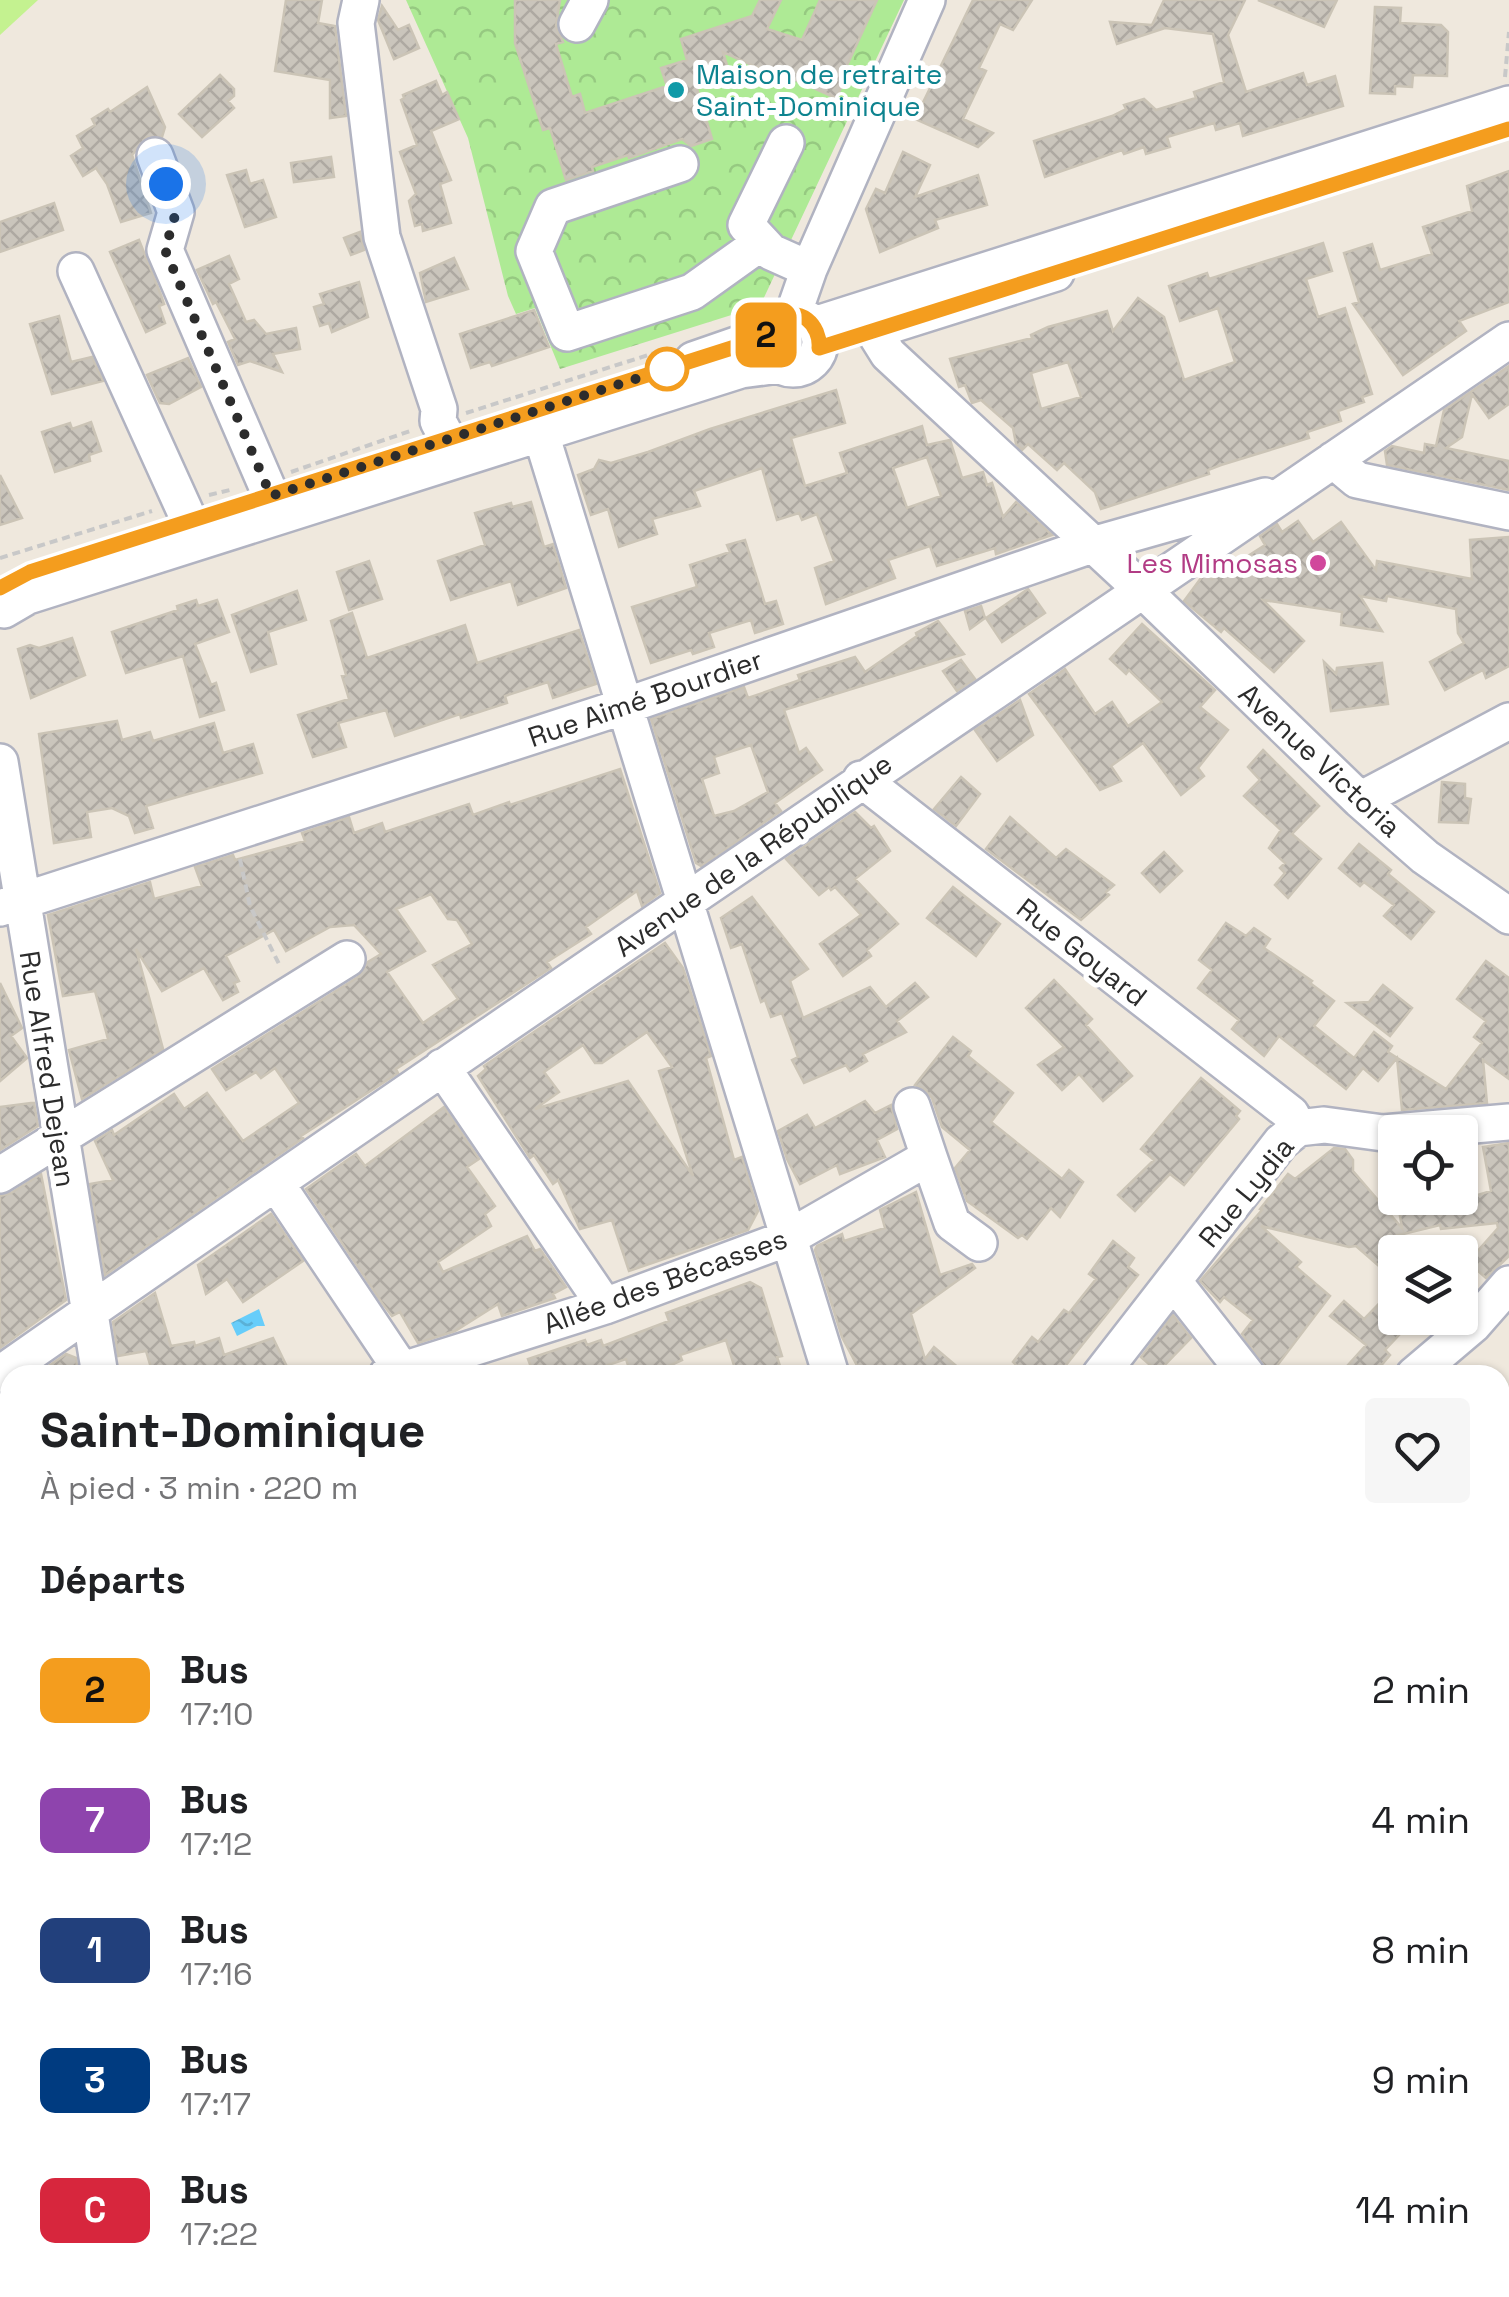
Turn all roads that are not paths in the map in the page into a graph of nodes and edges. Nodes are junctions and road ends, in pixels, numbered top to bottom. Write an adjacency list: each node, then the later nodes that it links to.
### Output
1 (361, 0): 15 (street)
2 (927, 0): 9 (street)
3 (1509, 104): 12 (street)
4 (1509, 130): 11 (street)
5 (786, 143): 8 (street)
6 (155, 156): 18 (street)
7 (680, 164): 8 (street)
8 (762, 242): 9 (street)
9 (810, 269): 12 (street)
10 (76, 271): 20 (street)
11 (874, 330): 12 (street); 21 (street, Avenue Victoria)
12 (794, 337): 14 (street); 15 (street)
13 (1509, 340): 16 (street, Avenue de la République)
14 (541, 434): 23 (street); 24 (street)
15 (447, 438): 18 (street)
16 (1333, 460): 17 (street, Avenue de la République); 19 (street)
17 (1290, 490): 21 (street, Rue Aimé Bourdier); 22 (street, Avenue de la République)
18 (271, 496): 20 (street)
19 (1509, 512)
20 (188, 520): 23 (street)
21 (1092, 545): 22 (street, Avenue Victoria); 24 (street, Rue Aimé Bourdier)
22 (1142, 591): 27 (street, Avenue de la République); 28 (street, Avenue Victoria)
23 (1, 602)
24 (625, 706): 29 (street); 30 (street, Rue Aimé Bourdier)
25 (1509, 720): 28 (street)
26 (0, 762): 30 (street, Rue Alfred Dejean)
27 (861, 779): 29 (street, Avenue de la République); 36 (street, Rue Goyard)
28 (1360, 800): 31 (street, Avenue Victoria)
29 (686, 903): 33 (street, Avenue de la République); 41 (street)
30 (10, 904): 37 (street, Rue Alfred Dejean)
31 (1509, 916)
32 (347, 959): 37 (street)
33 (442, 1067): 40 (street, Avenue de la République); 45 (street)
34 (912, 1106): 38 (street)
35 (1509, 1122): 36 (street, Rue Lydia)
36 (1298, 1128): 43 (street, Rue Lydia)
37 (60, 1138): 39 (street); 46 (street, Rue Alfred Dejean)
38 (930, 1157): 41 (street, Allée des Bécasses); 42 (street)
39 (0, 1175)
40 (276, 1182): 46 (street, Avenue de la République); 49 (street)
41 (788, 1238): 45 (street, Allée des Bécasses); 51 (street)
42 (978, 1243)
43 (1174, 1282): 52 (street, Rue Lydia); 53 (street)
44 (1509, 1284): 54 (street)
45 (605, 1306): 50 (street, Allée des Bécasses)
46 (88, 1313): 47 (street, Avenue de la République); 48 (street, Rue Alfred Dejean)
47 (13, 1365)
48 (98, 1365)
49 (393, 1365)
50 (423, 1365)
51 (828, 1365)
52 (1108, 1365)
53 (1239, 1365)
54 (1426, 1365)

